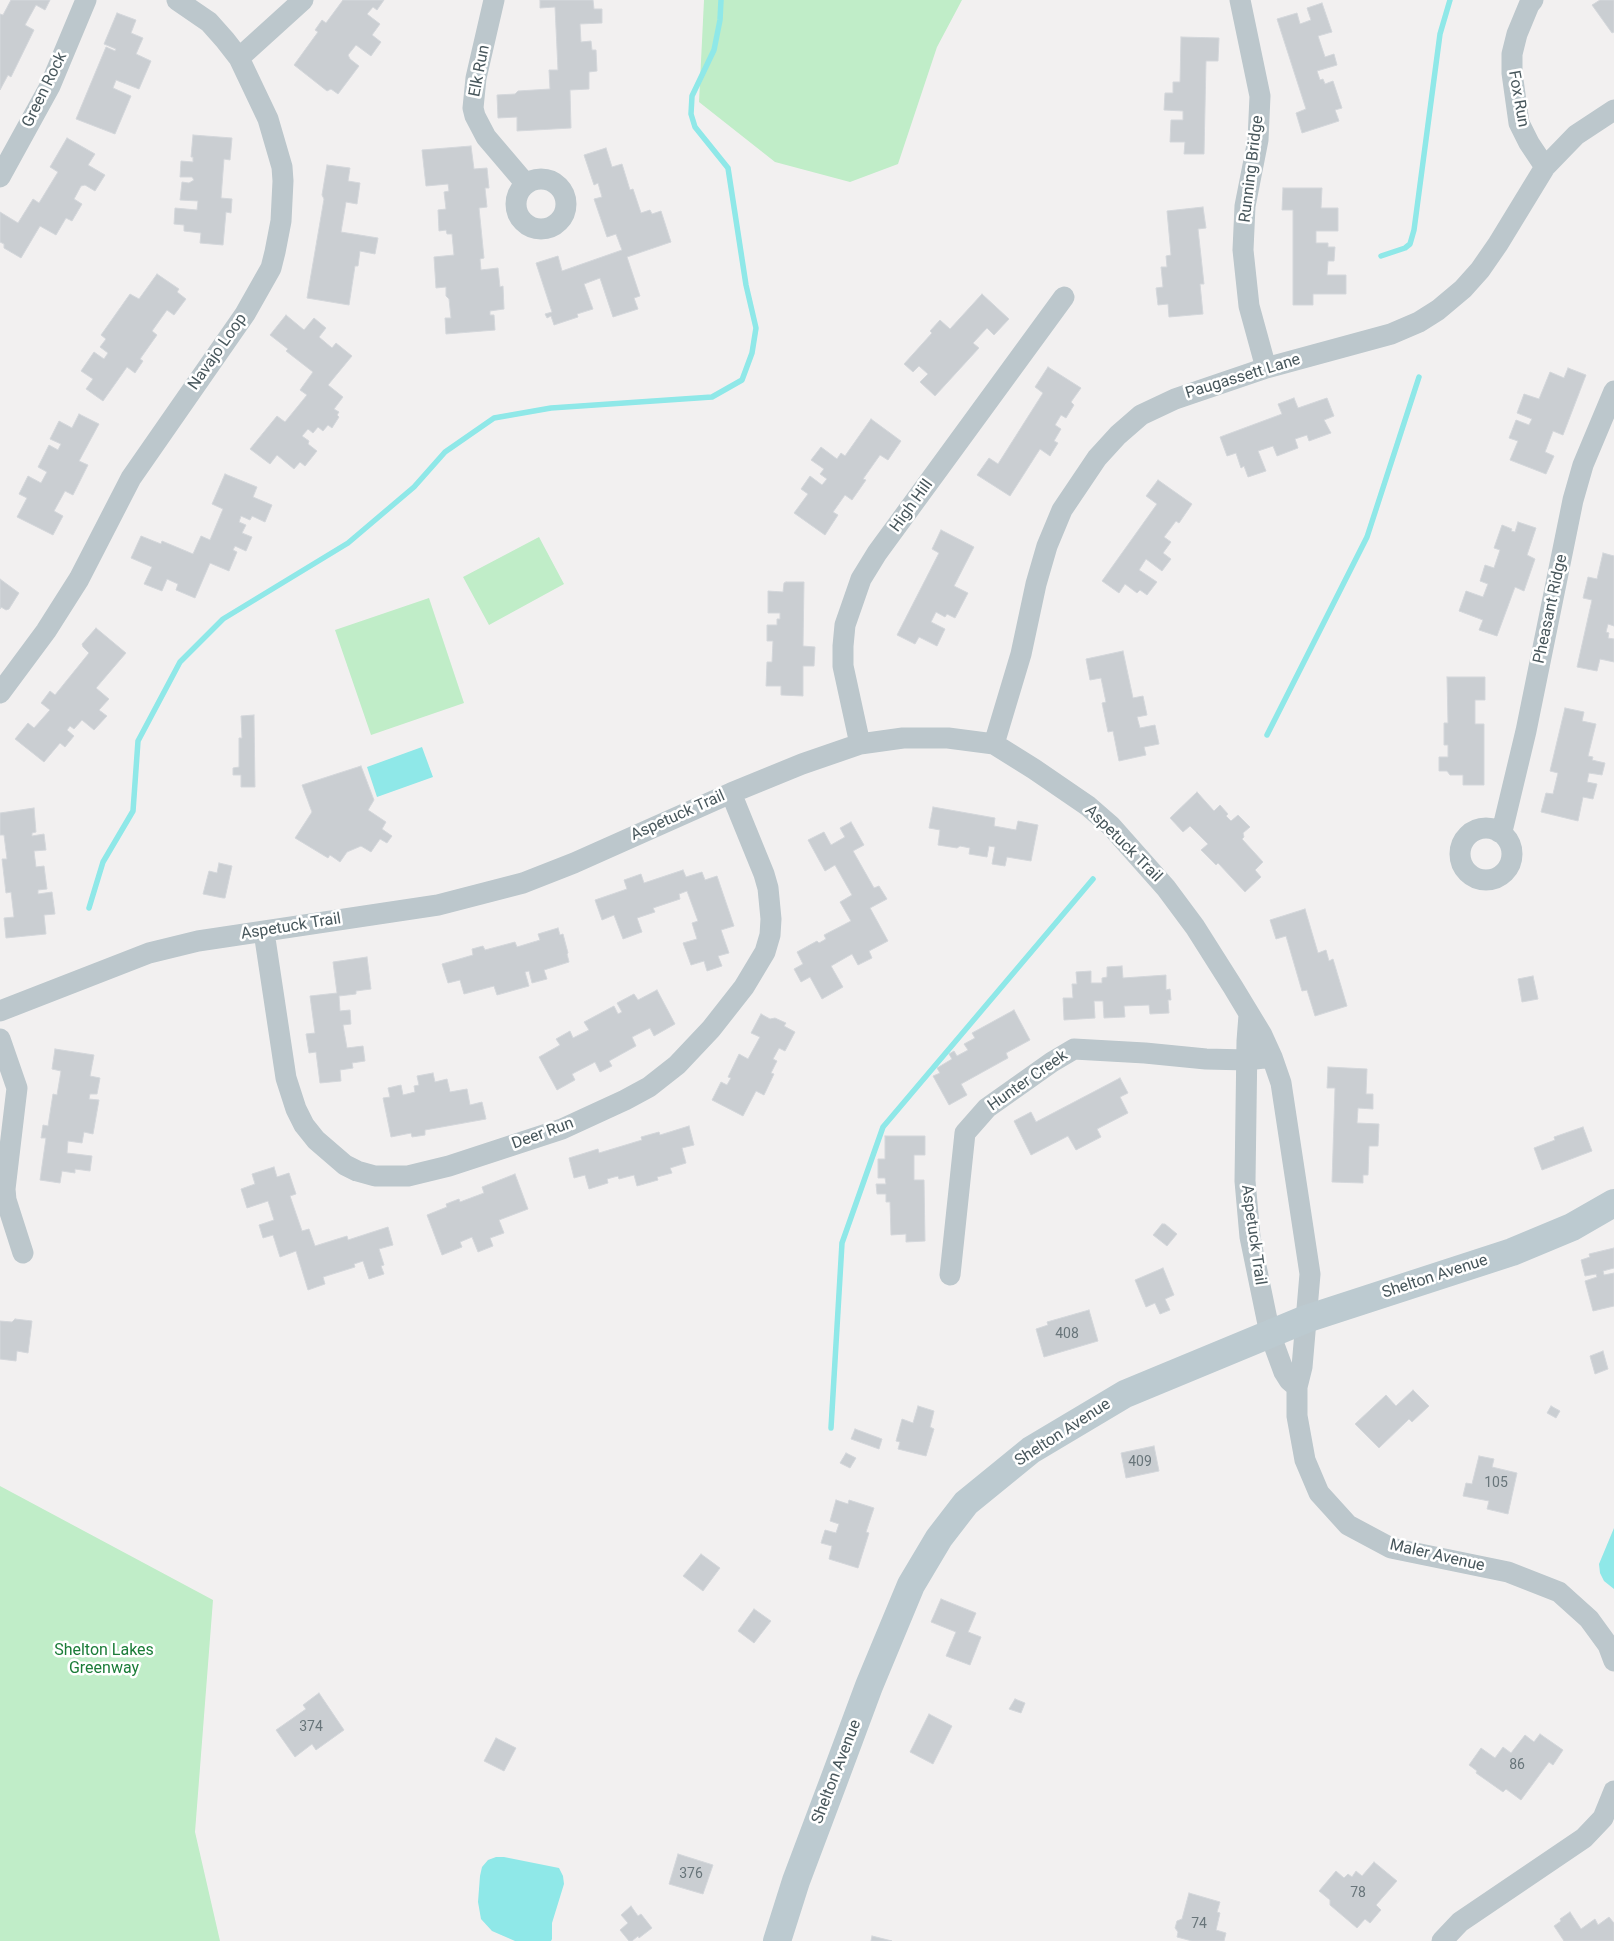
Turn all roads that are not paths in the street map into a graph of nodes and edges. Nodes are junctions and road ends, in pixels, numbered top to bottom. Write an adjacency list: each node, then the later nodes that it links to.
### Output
1 (86, 0): 10 (street, Green Rock)
2 (177, 0): 7 (street, Navajo Loop)
3 (303, 0): 7 (street)
4 (494, 0): 11 (street, Elk Run)
5 (1240, 0): 13 (street, Running Bridge)
6 (1533, 0): 9 (street, Fox Run)
7 (239, 58): 15 (street, Navajo Loop)
8 (1614, 110): 9 (street, Paugassett Lane)
9 (1545, 168): 13 (street, Paugassett Lane)
10 (0, 177)
11 (526, 184)
12 (1064, 297): 16 (street, High Hill)
13 (1266, 368): 17 (street, Paugassett Lane)
14 (1614, 391): 19 (street, Pheasant Ridge)
15 (0, 693)
16 (860, 744): 17 (street, Aspetuck Trail); 18 (street, Aspetuck Trail)
17 (994, 744): 22 (street, Aspetuck Trail)
18 (731, 793): 20 (street, Aspetuck Trail); 20 (street, Deer Run)
19 (1499, 832)
20 (264, 932): 21 (street, Aspetuck Trail)
21 (0, 1010)
22 (1249, 1015): 24 (street, Aspetuck Trail); 25 (street, Aspetuck Trail)
23 (0, 1039): 27 (street)
24 (1272, 1057): 25 (street, Hunter Creek); 29 (street, Aspetuck Trail)
25 (1247, 1060): 28 (street, Hunter Creek); 30 (street, Aspetuck Trail)
26 (1614, 1203): 29 (main road, Shelton Avenue)
27 (23, 1253)
28 (950, 1275)
29 (1306, 1319): 30 (main road, Shelton Avenue); 31 (street, Maler Avenue)
30 (1270, 1334): 31 (street); 34 (main road, Shelton Avenue)
31 (1297, 1387): 32 (street, Maler Avenue)
32 (1614, 1661)
33 (1614, 1791): 35 (street)
34 (777, 1941)
35 (1442, 1941)

